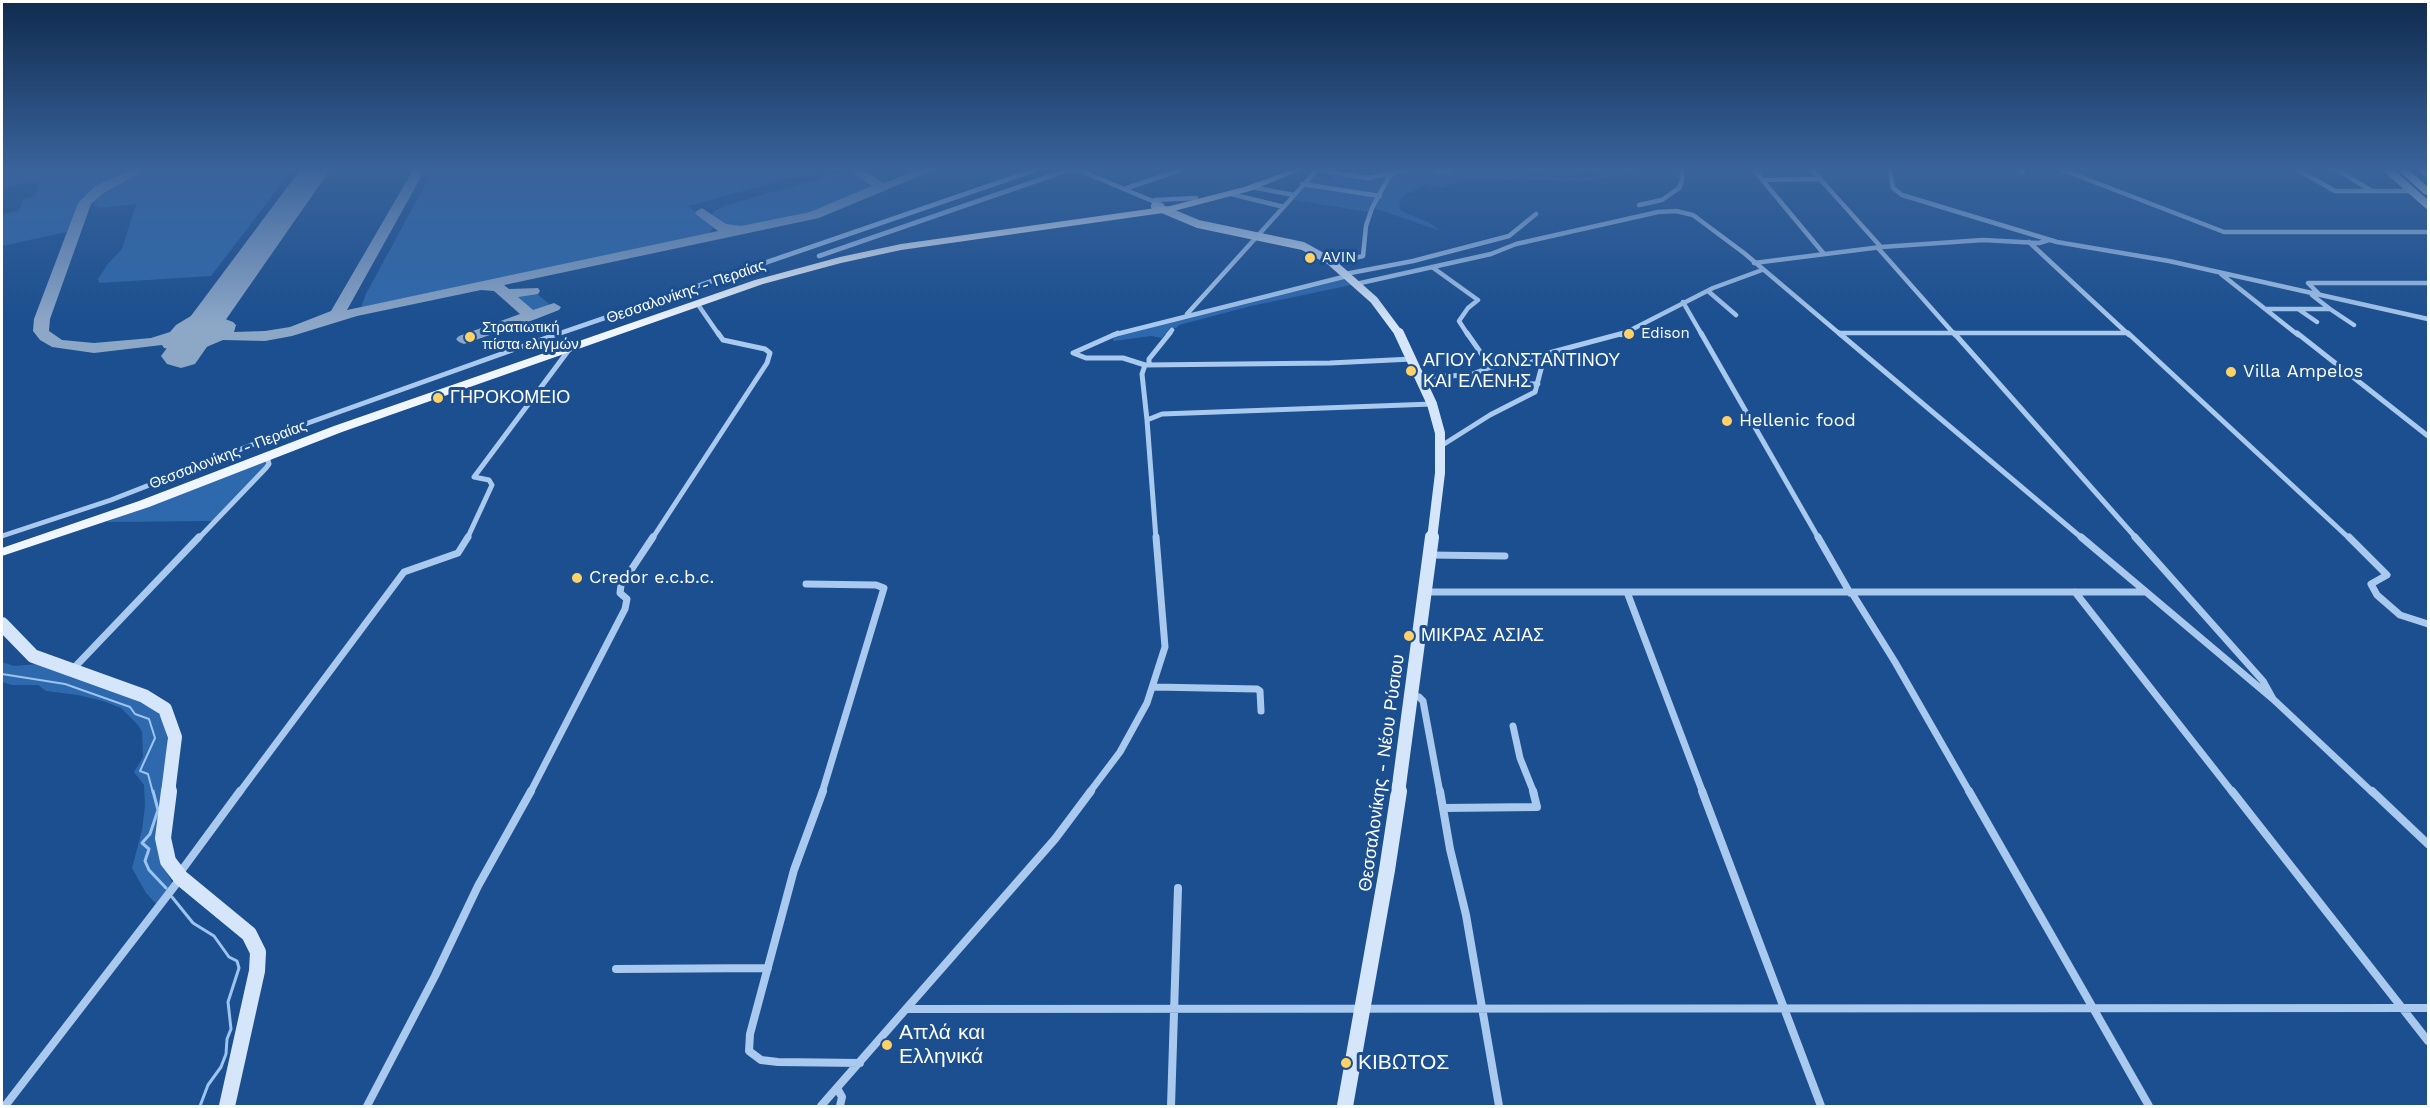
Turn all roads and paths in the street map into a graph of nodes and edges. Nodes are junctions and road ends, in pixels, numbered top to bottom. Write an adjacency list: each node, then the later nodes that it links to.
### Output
1 (884, 222): 15 (street)
2 (917, 222): 16 (street)
3 (1059, 222): 62 (main road, Θεσσαλονίκης - Περαίας)
4 (1083, 222): 48 (main road, Θεσσαλονίκης - Περαίας)
5 (1196, 222): 18 (main road, Θεσσαλονίκης - Νέου Ρύσιου)
6 (1271, 222): 18 (street)
7 (1368, 222): 24 (street)
8 (1527, 222): 29 (street)
9 (1615, 222): 26 (street)
10 (1702, 222): 25 (street)
11 (1797, 222): 22 (street)
12 (1857, 222): 21 (street)
13 (1990, 222): 19 (street)
14 (2195, 222): 17 (street)
15 (880, 223): 16 (street); 61 (street)
16 (893, 230): 23 (street)
17 (2428, 232)
18 (1258, 236): 24 (main road, Θεσσαλονίκης - Νέου Ρύσιου); 39 (street)
19 (2050, 240): 20 (street); 28 (street)
20 (2029, 242): 21 (street); 47 (street)
21 (1880, 248): 22 (street); 46 (street)
22 (1824, 254): 25 (street)
23 (819, 256)
24 (1331, 262): 29 (main road, Θεσσαλονίκης - Νέου Ρύσιου)
25 (1754, 263): 27 (street)
26 (1432, 267): 29 (street); 52 (street)
27 (1762, 270): 31 (street); 45 (street)
28 (2218, 272): 32 (street); 36 (street)
29 (1350, 279): 39 (street); 50 (main road, Θεσσαλονίκης - Νέου Ρύσιου)
30 (2428, 284): 33 (street)
31 (1708, 291): 34 (street); 40 (street)
32 (2308, 292): 33 (street); 38 (street)
33 (2320, 295): 41 (street)
34 (1683, 302): 49 (street); 69 (street)
35 (699, 306): 99 (street)
36 (2264, 309): 37 (street); 58 (street)
37 (2298, 309): 38 (street); 42 (street)
38 (2330, 309): 43 (street)
39 (1187, 314): 51 (street)
40 (1736, 315)
41 (2428, 319)
42 (2317, 322)
43 (2354, 325)
44 (1172, 330): 51 (street)
45 (1839, 333): 46 (street); 71 (street)
46 (1954, 333): 47 (street); 77 (street)
47 (2125, 333): 73 (street)
48 (571, 347): 60 (main road, Θεσσαλονίκης - Περαίας); 82 (street)
49 (1545, 354): 52 (street); 55 (street)
50 (1412, 359): 51 (street); 54 (main road, Θεσσαλονίκης - Νέου Ρύσιου)
51 (1147, 364): 57 (street)
52 (1485, 369): 53 (street)
53 (1470, 375): 54 (street); 55 (street)
54 (1419, 377): 56 (main road, Θεσσαλονίκης - Νέου Ρύσιου)
55 (1538, 384): 59 (street)
56 (1432, 404): 57 (street); 59 (main road, Θεσσαλονίκης - Νέου Ρύσιου)
57 (1146, 417): 75 (street)
58 (2428, 436)
59 (1441, 446): 64 (main road, Θεσσαλονίκης - Νέου Ρύσιου)
60 (267, 457): 63 (main road, Θεσσαλονίκης - Περαίας); 74 (street)
61 (2, 536)
62 (2, 544)
63 (2, 552)
64 (1429, 555): 65 (street); 67 (main road, Θεσσαλονίκης - Νέου Ρύσιου)
65 (1505, 556)
66 (806, 584): 84 (street)
67 (1424, 592): 68 (street); 76 (main road, Θεσσαλονίκης - Νέου Ρύσιου)
68 (1627, 592): 69 (street); 93 (street)
69 (1851, 592): 70 (street); 87 (street)
70 (2075, 592): 71 (street); 88 (street)
71 (2145, 592): 77 (street)
72 (2, 624): 74 (main road)
73 (2428, 624)
74 (72, 670): 82 (main road)
75 (1154, 687): 78 (street); 90 (street)
76 (1412, 696): 80 (street); 91 (main road, Θεσσαλονίκης - Νέου Ρύσιου)
77 (2273, 699): 81 (street)
78 (1261, 711)
79 (1513, 726): 80 (street)
80 (1444, 808): 92 (street)
81 (2428, 844)
82 (180, 876): 97 (street); 98 (main road)
83 (1178, 888): 86 (street)
84 (768, 968): 85 (street); 95 (street)
85 (616, 969)
86 (1175, 1008): 90 (street); 91 (street); 102 (street)
87 (2092, 1008): 88 (street); 93 (street); 106 (street)
88 (2403, 1008): 89 (street); 94 (street)
89 (2428, 1008)
90 (906, 1009): 95 (street)
91 (1362, 1009): 92 (street); 103 (main road, Θεσσαλονίκης - Νέου Ρύσιου)
92 (1482, 1009): 93 (street); 104 (street)
93 (1784, 1009): 105 (street)
94 (2428, 1041)
95 (860, 1063): 96 (street)
96 (837, 1088): 100 (street); 101 (street)
97 (5, 1107)
98 (227, 1107)
99 (367, 1107)
100 (820, 1107)
101 (840, 1107)
102 (1171, 1107)
103 (1345, 1107)
104 (1498, 1107)
105 (1821, 1107)
106 (2149, 1107)

